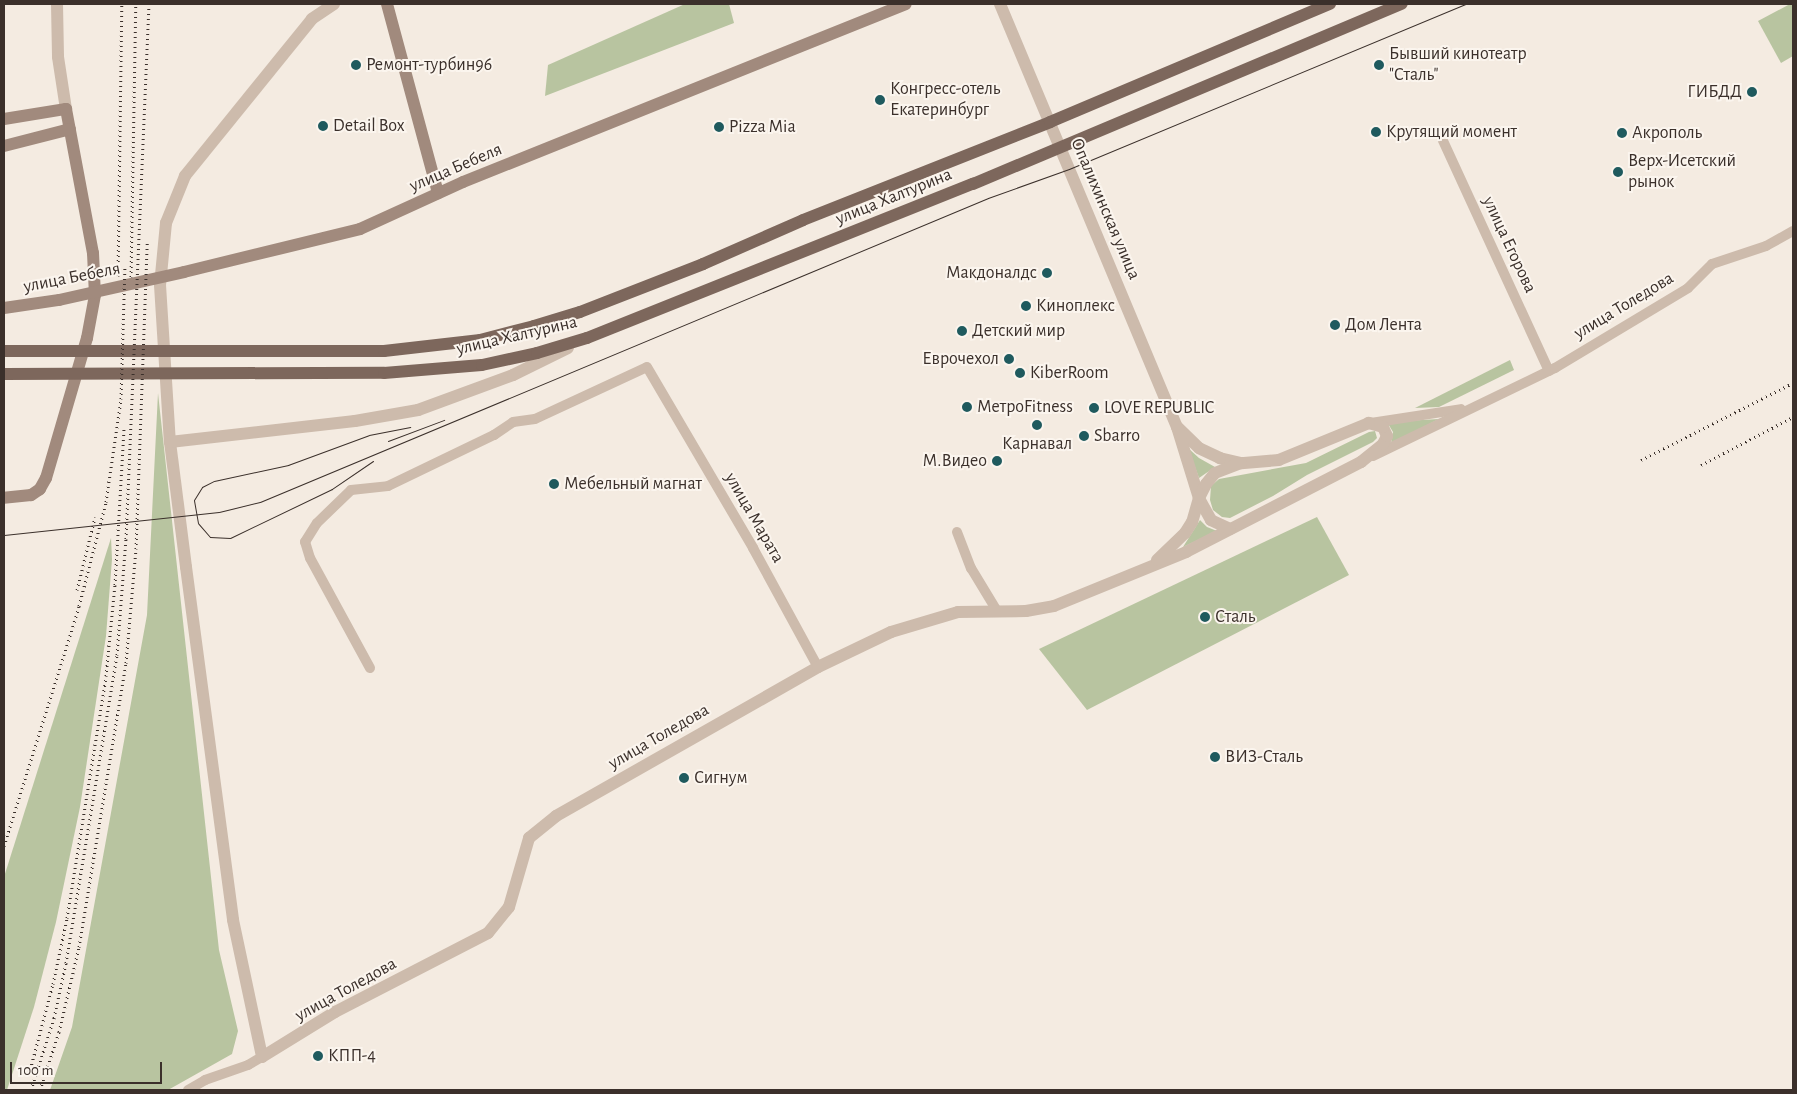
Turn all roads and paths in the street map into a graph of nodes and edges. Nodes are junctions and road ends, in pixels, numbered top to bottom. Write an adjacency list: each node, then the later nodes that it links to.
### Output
1 (57, 4): 8 (street)
2 (334, 4): 25 (street)
3 (387, 4): 15 (main road)
4 (906, 4): 15 (main road, улица Бебеля)
5 (1000, 4): 10 (street, Опалихинская улица)
6 (1330, 4): 10 (main road, улица Халтурина)
7 (1402, 4): 14 (main road, улица Халтурина)
8 (66, 109): 9 (main road); 11 (main road)
9 (4, 119)
10 (1050, 122): 14 (street, Опалихинская улица); 19 (main road, улица Халтурина)
11 (70, 129): 13 (main road); 28 (main road)
12 (1439, 132): 20 (street, улица Егорова)
13 (4, 146)
14 (1060, 148): 18 (main road, улица Халтурина); 24 (street, Опалихинская улица)
15 (438, 193): 17 (main road, улица Бебеля)
16 (1793, 231): 20 (street, улица Толедова)
17 (4, 308)
18 (587, 338): 21 (main road, улица Халтурина); 25 (street)
19 (4, 351)
20 (1549, 371): 22 (street, улица Толедова)
21 (4, 375)
22 (1469, 408): 23 (street); 26 (street)
23 (1369, 423): 26 (street, улица Толедова); 27 (street)
24 (1176, 427): 27 (street); 29 (street, Опалихинская улица)
25 (170, 442): 36 (street)
26 (1361, 462): 30 (street, улица Толедова)
27 (1242, 463): 29 (street)
28 (4, 498)
29 (1200, 498): 30 (street, Опалихинская улица); 32 (street)
30 (1230, 529): 32 (street, улица Толедова)
31 (957, 532): 33 (street)
32 (1152, 565): 33 (street, улица Толедова)
33 (997, 611): 34 (street, улица Толедова)
34 (818, 667): 35 (street, улица Марата); 36 (street, улица Толедова)
35 (370, 668)
36 (262, 1057): 37 (street)
37 (188, 1090)

